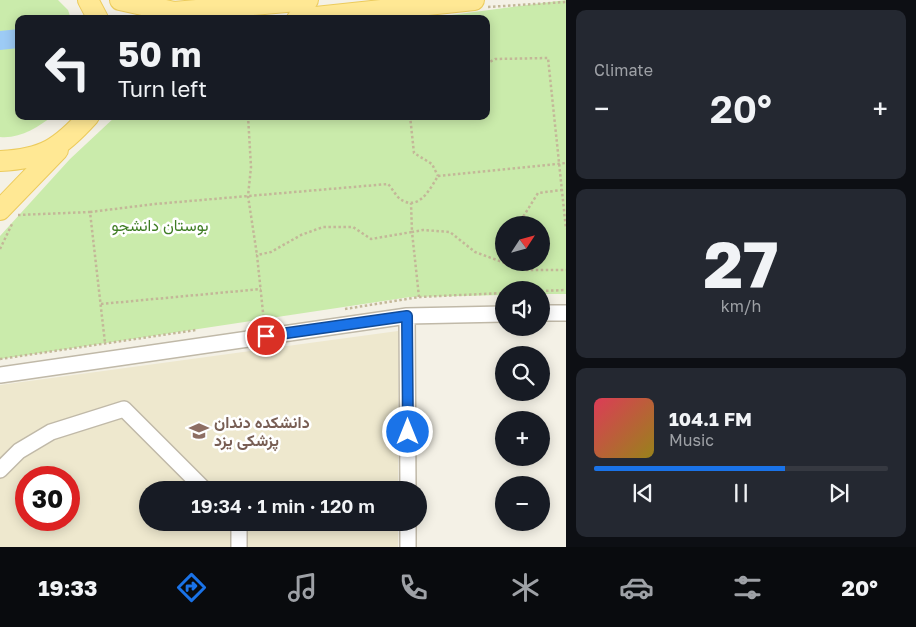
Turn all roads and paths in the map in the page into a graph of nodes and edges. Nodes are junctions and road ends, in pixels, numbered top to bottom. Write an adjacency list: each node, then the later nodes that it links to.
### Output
1 (88, 0): 5 (main road)
2 (120, 0): 3 (main road)
3 (308, 0)
4 (474, 0): 6 (main road)
5 (96, 15)
6 (334, 15)
7 (490, 62): 14 (path)
8 (85, 120): 11 (main road)
9 (248, 120): 17 (path)
10 (410, 120): 15 (path)
11 (67, 140): 12 (main road); 19 (main road)
12 (0, 162)
13 (566, 163): 14 (path)
14 (560, 164): 15 (path); 16 (path)
15 (438, 176): 18 (path)
16 (562, 190): 21 (path); 22 (path)
17 (248, 196): 18 (path); 20 (path); 24 (path)
18 (411, 203): 23 (path)
19 (8, 212): 20 (path)
20 (90, 212): 32 (path)
21 (524, 216)
22 (566, 230)
23 (412, 232): 24 (path); 25 (path); 31 (path)
24 (256, 255): 28 (path)
25 (495, 259)
26 (550, 270): 27 (path)
27 (566, 270)
28 (260, 289): 32 (path); 37 (path)
29 (566, 290): 30 (path)
30 (550, 291)
31 (419, 297)
32 (101, 304): 38 (path)
33 (550, 313): 34 (street)
34 (566, 313)
35 (495, 314): 36 (street)
36 (407, 316): 37 (street); 42 (street)
37 (266, 336): 39 (street)
38 (105, 343)
39 (0, 375)
40 (0, 470): 41 (street)
41 (196, 481)
42 (408, 481)
43 (239, 531): 45 (street)
44 (408, 531): 46 (street)
45 (239, 547)
46 (408, 547)

